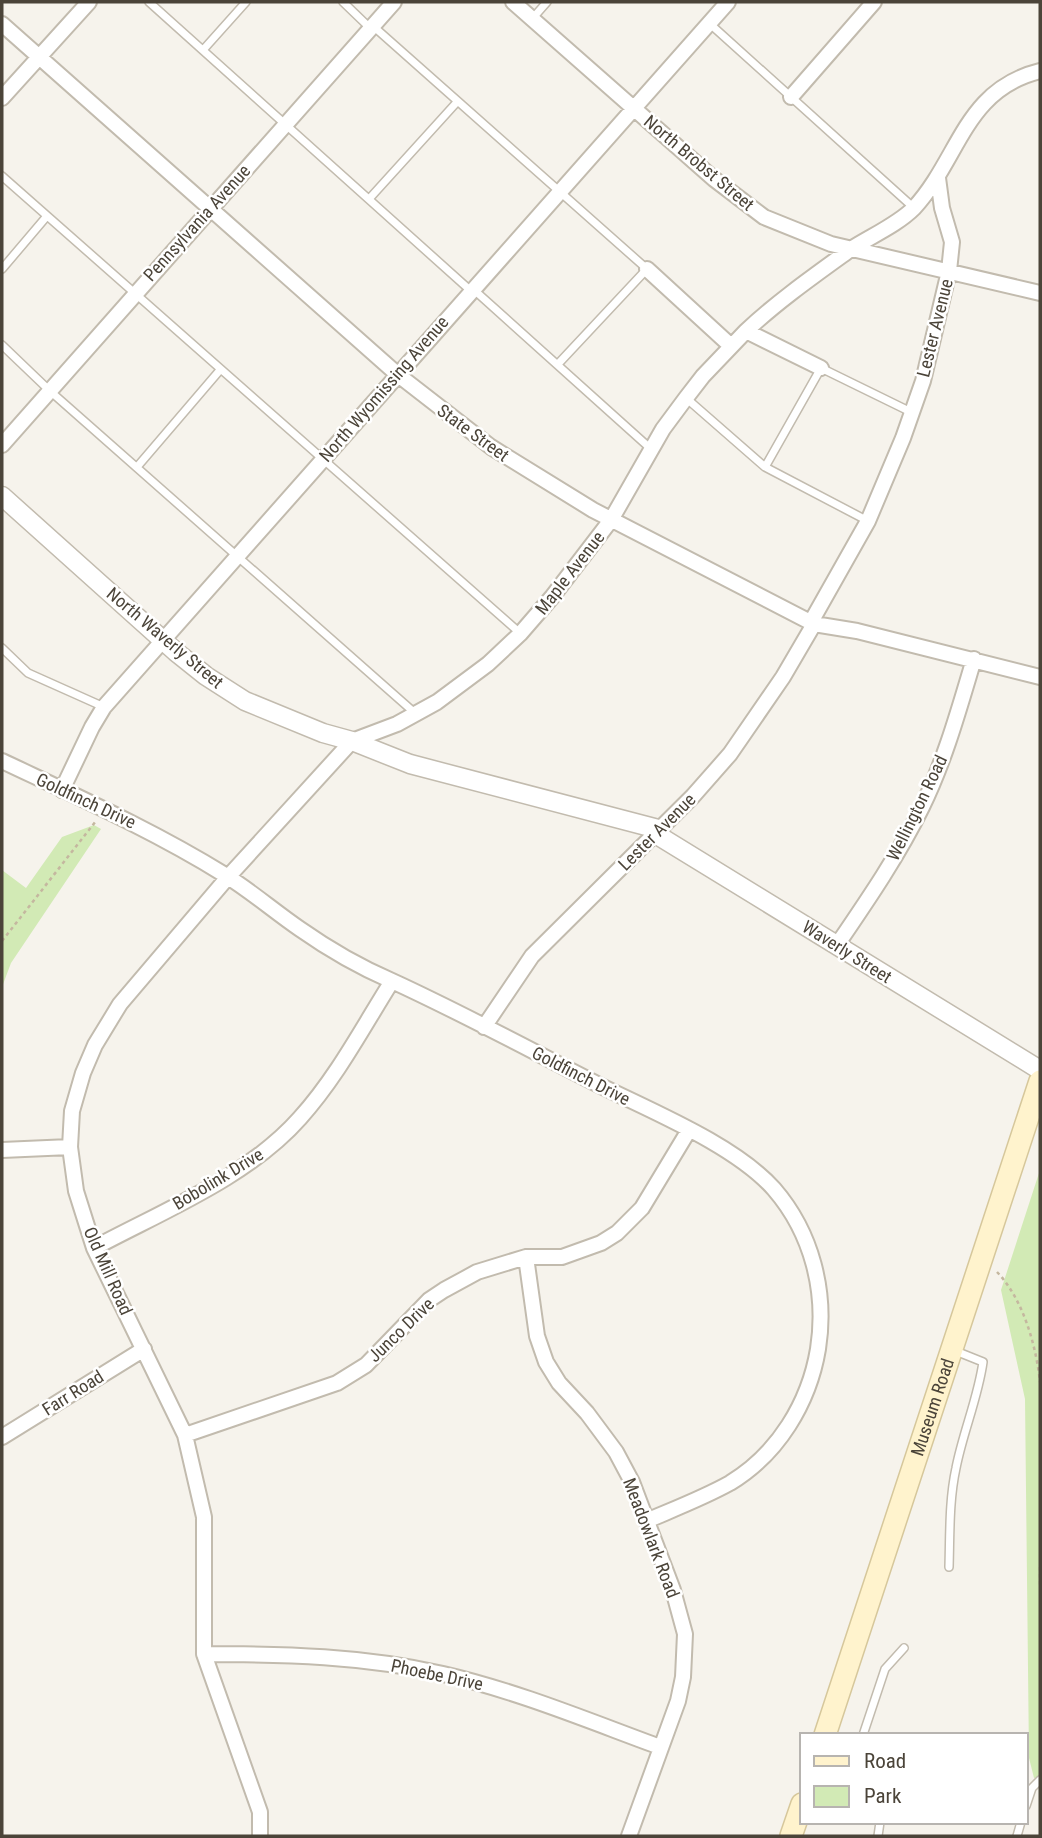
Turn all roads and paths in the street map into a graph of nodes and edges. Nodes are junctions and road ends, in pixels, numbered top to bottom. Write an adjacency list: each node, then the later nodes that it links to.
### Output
1 (89, 2): 15 (street)
2 (149, 2): 14 (lane)
3 (246, 2): 14 (lane)
4 (343, 2): 13 (lane)
5 (394, 2): 13 (street, Pennsylvania Avenue)
6 (513, 2): 10 (street, North Brobst Street)
7 (547, 2): 10 (lane)
8 (728, 2): 11 (street, North Wyomissing Avenue)
9 (874, 2): 17 (street)
10 (532, 19): 20 (street, North Brobst Street)
11 (709, 23): 17 (lane); 20 (street, North Wyomissing Avenue)
12 (2, 24): 15 (street, State Street)
13 (371, 27): 19 (lane); 21 (street, Pennsylvania Avenue)
14 (203, 50): 21 (lane)
15 (39, 56): 18 (street); 26 (street, State Street)
16 (1040, 71): 23 (street, Maple Avenue)
17 (790, 97): 27 (lane)
18 (2, 98)
19 (457, 102): 24 (lane); 25 (lane)
20 (633, 108): 24 (street, North Wyomissing Avenue); 29 (street, North Brobst Street)
21 (285, 123): 25 (lane); 26 (street, Pennsylvania Avenue)
22 (2, 176): 28 (lane)
23 (938, 178): 27 (street, Maple Avenue); 32 (street, Lester Avenue)
24 (560, 190): 30 (lane); 33 (street, North Wyomissing Avenue)
25 (369, 199): 33 (lane)
26 (210, 208): 35 (street, Pennsylvania Avenue); 42 (street, State Street)
27 (914, 208): 29 (street, Maple Avenue)
28 (47, 216): 31 (lane); 35 (lane)
29 (852, 249): 32 (street, North Brobst Street); 36 (street, Maple Avenue)
30 (646, 269): 38 (street); 39 (lane)
31 (2, 270)
32 (949, 271): 34 (street, North Brobst Street); 45 (street, Lester Avenue)
33 (472, 290): 39 (lane); 42 (street, North Wyomissing Avenue)
34 (1040, 293)
35 (134, 295): 41 (lane); 43 (street, Pennsylvania Avenue)
36 (746, 331): 38 (street, Maple Avenue); 40 (street)
37 (2, 345): 43 (lane)
38 (731, 346): 44 (street, Maple Avenue)
39 (558, 365): 47 (lane)
40 (821, 368): 45 (lane); 50 (lane)
41 (220, 370): 48 (lane); 49 (lane)
42 (397, 374): 48 (street, North Wyomissing Avenue); 52 (street, State Street)
43 (50, 391): 46 (street, Pennsylvania Avenue); 49 (lane)
44 (686, 398): 47 (street, Maple Avenue); 50 (lane)
45 (913, 413): 53 (street, Lester Avenue)
46 (2, 445)
47 (652, 449): 52 (street, Maple Avenue)
48 (322, 460): 54 (street, North Wyomissing Avenue); 56 (lane)
49 (137, 467): 54 (lane)
50 (765, 467): 53 (lane)
51 (2, 496): 57 (street, North Waverly Street)
52 (611, 520): 55 (street, State Street); 56 (street, Maple Avenue)
53 (869, 521): 55 (street, Lester Avenue)
54 (237, 555): 57 (street, North Wyomissing Avenue); 62 (lane)
55 (813, 623): 59 (street, State Street); 67 (street, Lester Avenue)
56 (520, 634): 62 (street, Maple Avenue)
57 (162, 640): 61 (street, North Wyomissing Avenue); 63 (street, North Waverly Street)
58 (2, 648): 61 (lane)
59 (974, 659): 60 (street, State Street); 70 (street, Wellington Road)
60 (1040, 677)
61 (104, 707): 65 (street, North Wyomissing Avenue)
62 (416, 714): 63 (street, Maple Avenue)
63 (352, 741): 67 (street, Waverly Street); 68 (street, Old Mill Road)
64 (4, 763): 65 (street, Goldfinch Drive)
65 (62, 790): 66 (street, Goldfinch Drive)
66 (104, 810): 68 (street, Goldfinch Drive); 69 (path)
67 (656, 831): 70 (street, Waverly Street); 72 (street, Lester Avenue)
68 (229, 877): 71 (street, Goldfinch Drive); 76 (street, Old Mill Road)
69 (2, 941)
70 (836, 945): 73 (street, Waverly Street)
71 (392, 981): 72 (street, Goldfinch Drive); 78 (street, Bobolink Drive)
72 (484, 1027): 75 (street, Goldfinch Drive)
73 (1040, 1070)
74 (1040, 1081): 79 (main road, Museum Road)
75 (689, 1130): 80 (street, Junco Drive); 86 (street, Goldfinch Drive)
76 (70, 1147): 77 (street); 78 (street, Old Mill Road)
77 (2, 1150)
78 (94, 1248): 81 (street, Old Mill Road)
79 (983, 1256): 82 (main road, Museum Road); 83 (path)
80 (526, 1258): 84 (street, Junco Drive); 86 (street, Meadowlark Road)
81 (144, 1349): 84 (street, Old Mill Road); 85 (street, Farr Road)
82 (953, 1350): 87 (lane); 92 (main road, Museum Road)
83 (1040, 1381)
84 (185, 1434): 91 (street, Old Mill Road)
85 (2, 1437)
86 (646, 1521): 94 (street, Meadowlark Road)
87 (949, 1567)
88 (1040, 1567): 89 (path)
89 (1040, 1588)
90 (904, 1648): 93 (lane)
91 (204, 1654): 94 (street, Phoebe Drive); 98 (street, Old Mill Road)
92 (826, 1733)
93 (864, 1733)
94 (660, 1747): 99 (street, Meadowlark Road)
95 (1040, 1780): 96 (lane)
96 (1028, 1800)
97 (800, 1810): 100 (main road)
98 (260, 1836)
99 (629, 1836)
100 (791, 1836)

